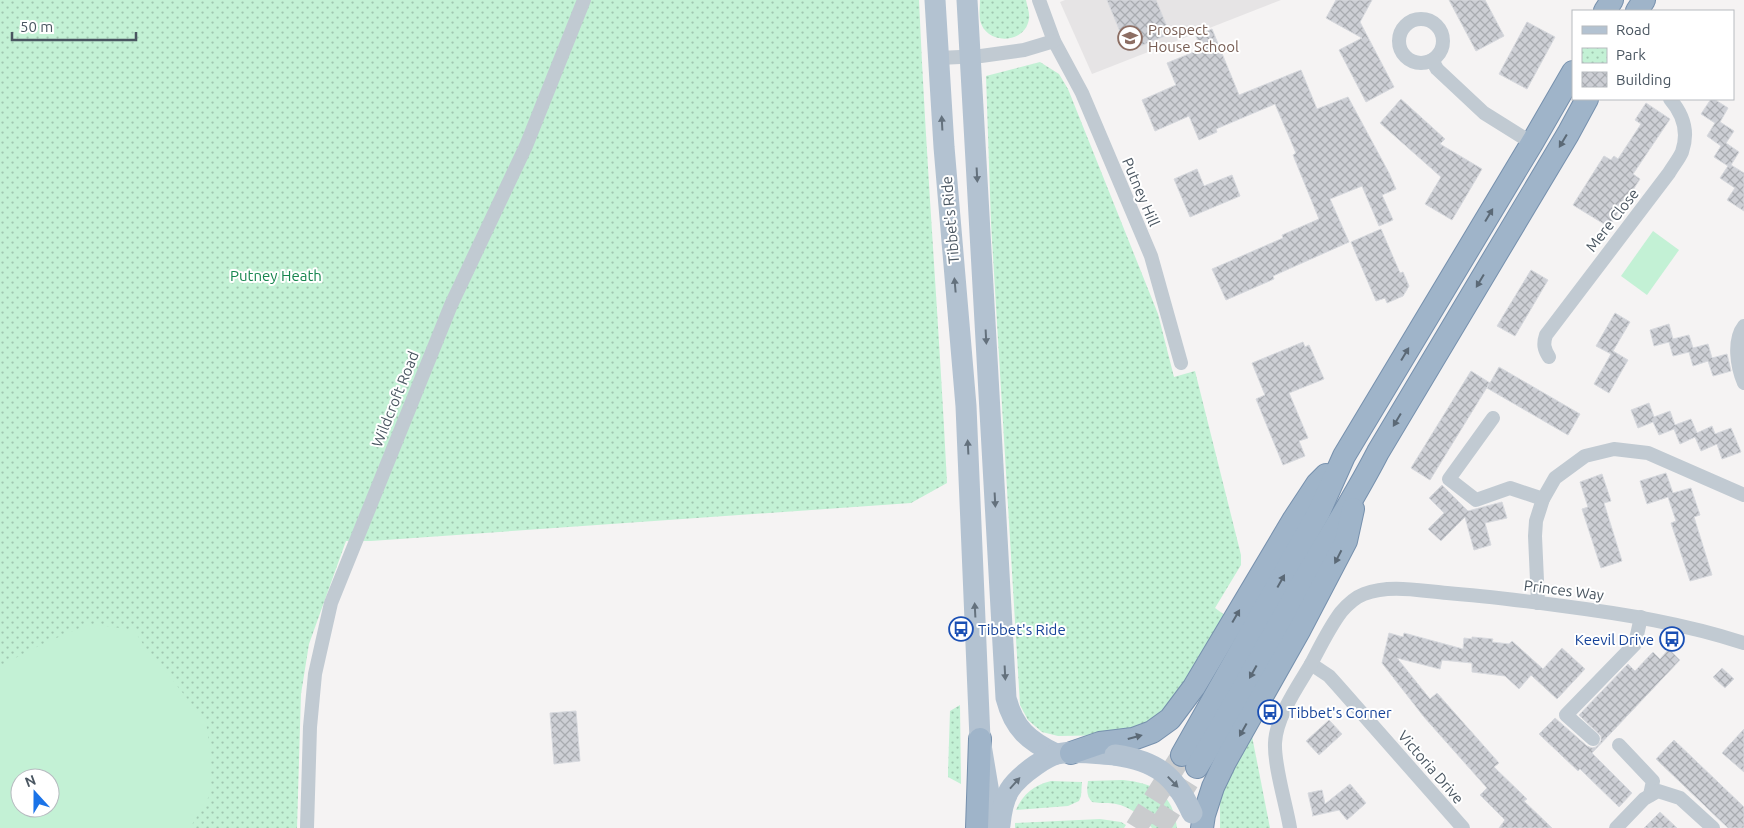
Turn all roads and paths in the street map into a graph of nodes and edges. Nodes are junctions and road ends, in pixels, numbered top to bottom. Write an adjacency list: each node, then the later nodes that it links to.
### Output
1 (584, 0): 34 (street, Wildcroft Road)
2 (936, 0): 7 (main road, Tibbet's Ride)
3 (967, 0): 6 (main road, Tibbet's Ride)
4 (1039, 0): 5 (street, Putney Hill)
5 (1054, 41): 6 (street); 15 (street, Putney Hill)
6 (971, 57): 7 (street); 30 (main road, Tibbet's Ride, one-way to 30)
7 (938, 58): 27 (main road, Tibbet's Ride, one-way to 7)
8 (1432, 60): 12 (street)
9 (1572, 74): 12 (highway)
10 (1586, 100): 19 (highway, one-way to 19)
11 (1671, 100): 14 (street, Mere Close)
12 (1532, 142): 18 (highway, one-way to 12)
13 (1744, 326): 16 (street)
14 (1549, 357)
15 (1181, 363)
16 (1744, 382)
17 (1493, 418): 21 (street)
18 (1344, 456): 26 (highway, one-way to 18); 30 (highway, one-way to 18)
19 (1356, 494): 26 (highway, one-way to 26); 33 (highway, one-way to 33)
20 (1744, 495): 21 (street)
21 (1543, 499): 22 (street)
22 (1538, 602): 23 (street, Princes Way); 25 (street, Princes Way)
23 (1641, 617): 24 (street, Princes Way); 28 (street)
24 (1744, 643)
25 (1311, 664): 37 (street, Princes Way); 38 (street, Victoria Drive)
26 (1222, 706): 31 (highway)
27 (980, 739): 35 (highway); 36 (main road, Tibbet's Ride)
28 (1593, 740)
29 (1619, 744): 32 (street)
30 (1064, 754): 33 (main road, one-way to 33, bridge); 36 (main road, one-way to 30)
31 (1189, 761)
32 (1650, 795): 39 (street); 40 (street)
33 (1196, 823)
34 (307, 828)
35 (978, 828)
36 (999, 828)
37 (1290, 828)
38 (1463, 828)
39 (1616, 828)
40 (1713, 828)

